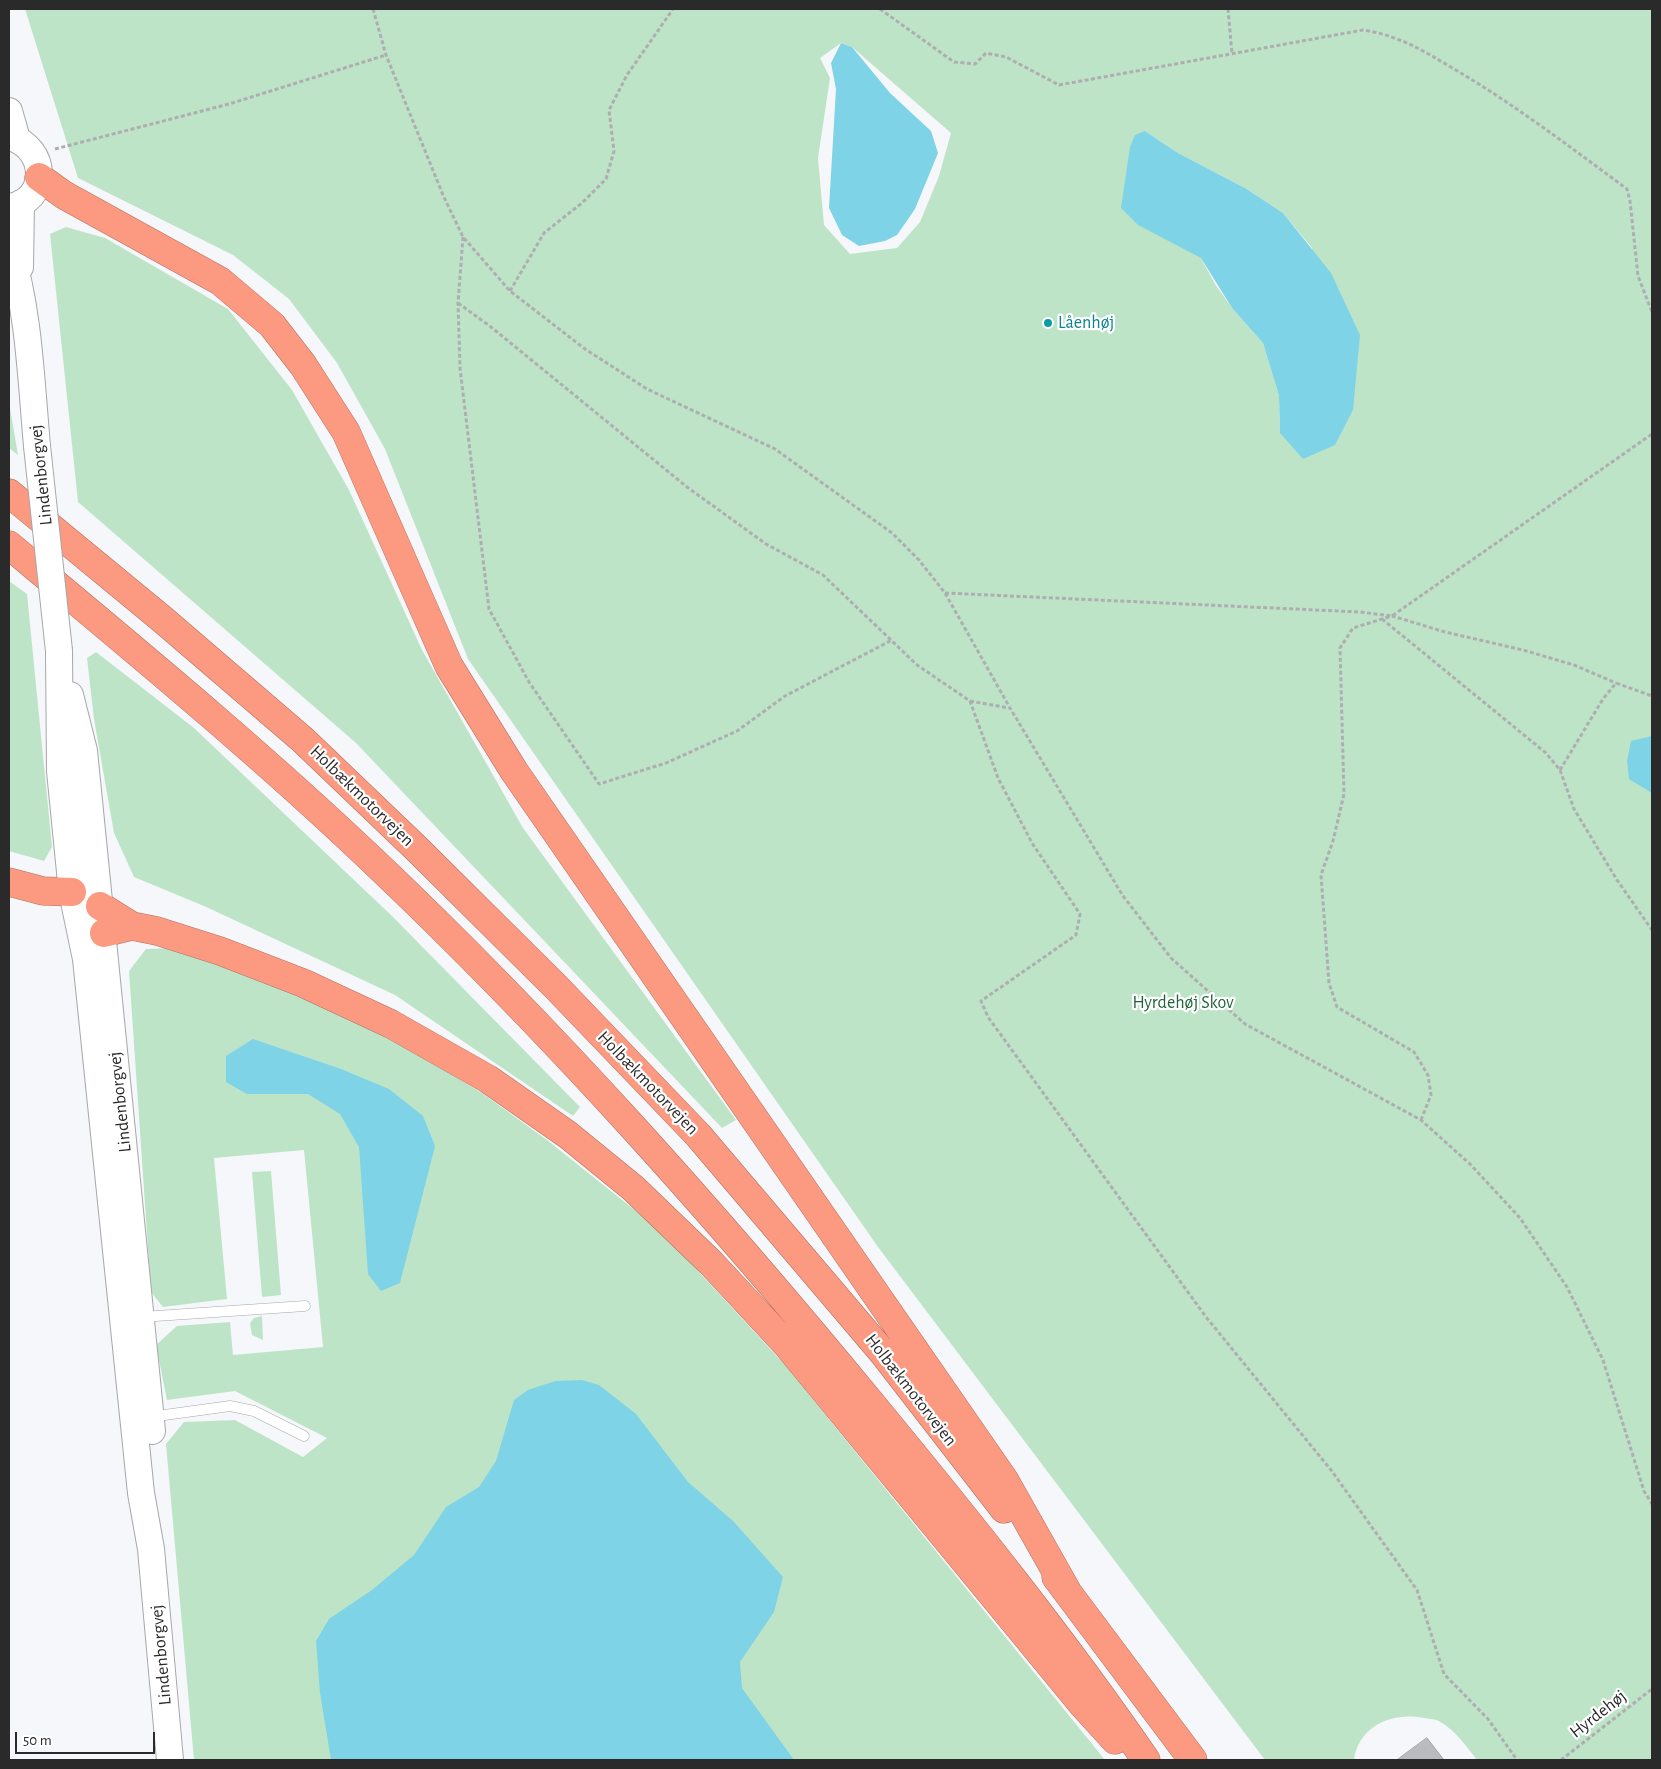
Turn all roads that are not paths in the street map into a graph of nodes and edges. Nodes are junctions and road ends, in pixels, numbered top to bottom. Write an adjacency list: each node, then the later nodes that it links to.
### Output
1 (9, 111): 2 (main road)
2 (25, 152): 3 (main road); 17 (highway)
3 (15, 205): 5 (main road, Lindenborgvej)
4 (9, 246): 5 (main road, Lindenborgvej)
5 (21, 293): 8 (main road, Lindenborgvej, bridge)
6 (9, 493): 17 (highway, Holbækmotorvejen)
7 (9, 545): 20 (highway)
8 (59, 654): 10 (main road, Lindenborgvej); 10 (main road, Lindenborgvej)
9 (9, 882): 10 (highway)
10 (89, 890): 11 (highway); 12 (main road, Lindenborgvej); 14 (main road, Lindenborgvej)
11 (132, 926): 12 (highway); 19 (highway)
12 (104, 933): 14 (main road, Lindenborgvej)
13 (305, 1306): 14 (lane)
14 (132, 1317): 15 (main road, Lindenborgvej)
15 (142, 1418): 16 (lane); 18 (main road, Lindenborgvej)
16 (304, 1436)
17 (1067, 1591): 21 (highway, Holbækmotorvejen)
18 (170, 1760)
19 (1133, 1760)
20 (1146, 1760)
21 (1193, 1760)

